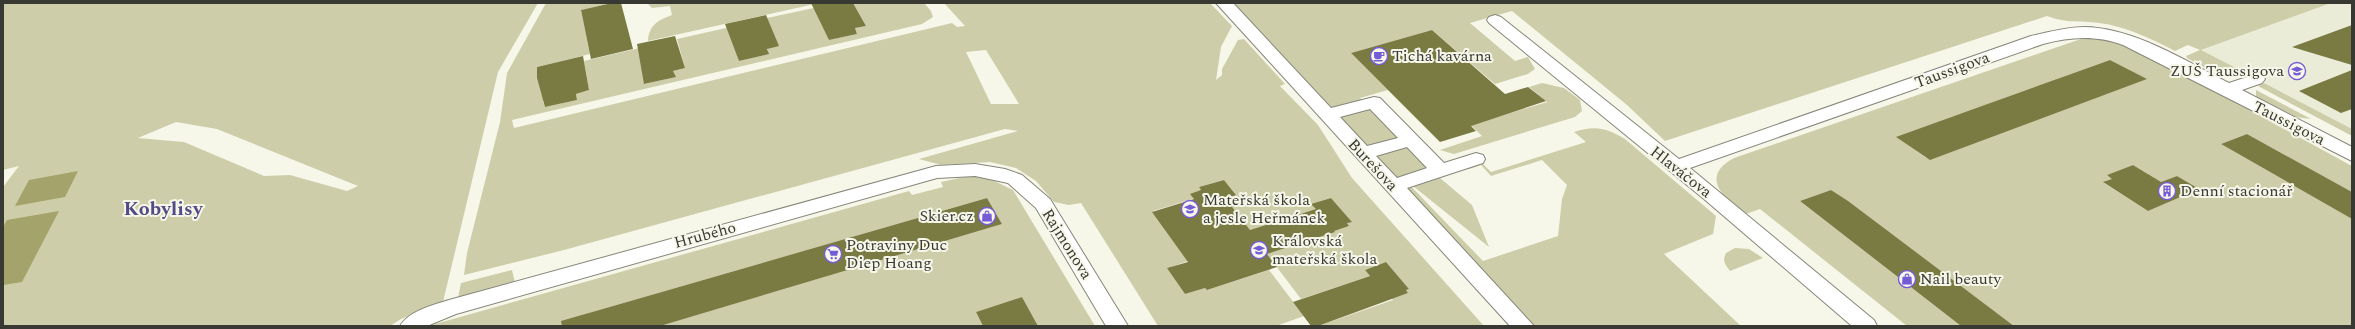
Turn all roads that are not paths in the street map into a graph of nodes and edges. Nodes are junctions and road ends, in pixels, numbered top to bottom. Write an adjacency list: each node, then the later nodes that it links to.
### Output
1 (1224, 3): 5 (street, Burešova)
2 (1495, 20): 10 (street, Hlaváčova)
3 (2256, 79): 4 (street, Taussigova)
4 (2227, 90): 8 (street, Taussigova); 10 (street, Taussigova)
5 (1326, 115): 6 (street); 7 (street, Burešova)
6 (1410, 140): 7 (street); 11 (street)
7 (1362, 154): 13 (street, Burešova)
8 (2352, 155)
9 (1476, 159): 11 (street)
10 (1675, 167): 17 (street, Hlaváčova)
11 (1440, 170): 13 (street)
12 (1005, 175): 14 (street, Hrubého); 15 (street, Rajmonova)
13 (1393, 186): 16 (street, Burešova)
14 (411, 326)
15 (1117, 326)
16 (1523, 326)
17 (1866, 326)

